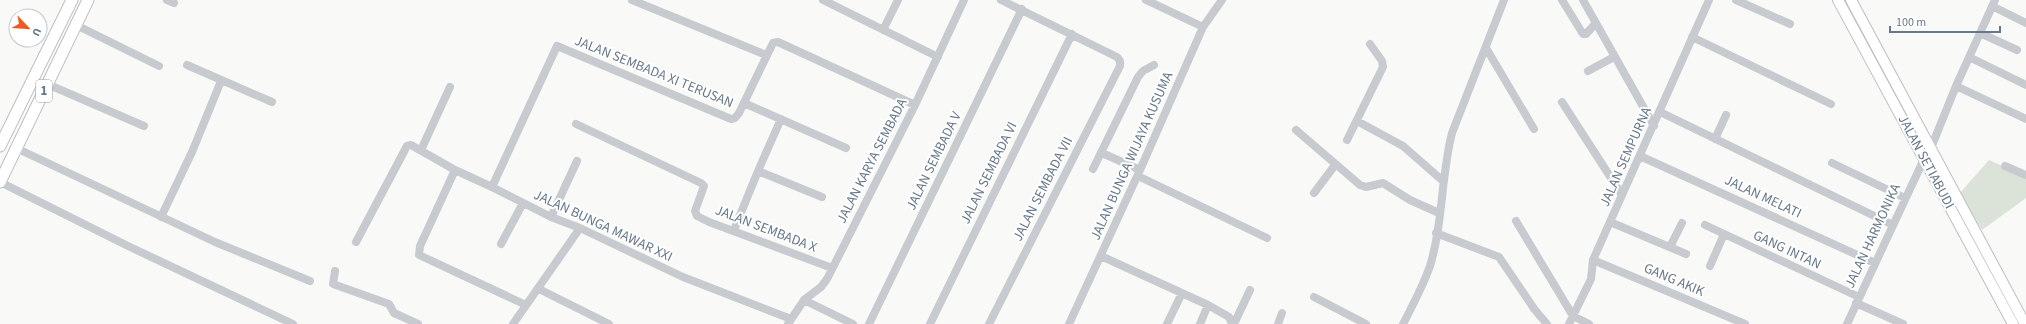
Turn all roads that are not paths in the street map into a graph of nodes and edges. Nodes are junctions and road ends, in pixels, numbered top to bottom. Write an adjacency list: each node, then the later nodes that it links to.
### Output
1 (72, 0): 61 (highway, 1)
2 (88, 0): 22 (highway, 1)
3 (632, 0): 31 (street)
4 (822, 0): 24 (street)
5 (898, 0): 24 (street)
6 (964, 0): 32 (street, JALAN KARYA SEMBADA)
7 (1001, 0): 18 (street)
8 (1146, 0): 23 (street)
9 (1222, 0): 23 (street, JALAN BUNGA WIJAYA KUSUMA)
10 (1504, 0): 29 (street)
11 (1562, 0): 20 (street)
12 (1582, 0): 20 (street)
13 (1709, 0): 27 (street, JALAN SEMPURNA)
14 (1736, 0): 21 (street)
15 (1838, 0): 68 (main road, JALAN SETIABUDI)
16 (1851, 0): 64 (main road, JALAN SETIABUDI)
17 (1993, 3): 19 (street); 25 (street, JALAN HARMONIKA)
18 (1022, 9): 26 (street); 128 (street, JALAN SEMBADA V)
19 (2026, 23)
20 (1595, 24): 33 (street)
21 (1790, 24)
22 (76, 26): 37 (street); 40 (highway, 1)
23 (1203, 27): 76 (street, JALAN BUNGA WIJAYA KUSUMA)
24 (883, 30): 32 (street)
25 (1980, 33): 30 (street); 34 (street, JALAN HARMONIKA)
26 (1072, 34): 129 (street, JALAN SEMBADA VI); 130 (street, JALAN SEMBADA VII)
27 (1692, 37): 48 (street); 49 (street, JALAN SEMPURNA)
28 (1370, 44): 53 (street)
29 (1486, 48): 57 (street); 78 (street)
30 (2017, 50)
31 (766, 55): 46 (street); 47 (street)
32 (938, 57): 47 (street, JALAN KARYA SEMBADA)
33 (1614, 57): 38 (street); 56 (street)
34 (1969, 57): 41 (street); 42 (street, JALAN HARMONIKA)
35 (187, 65): 39 (street)
36 (1154, 65): 66 (street)
37 (159, 66)
38 (1588, 70)
39 (221, 81): 44 (street); 88 (street)
40 (47, 84): 55 (street); 62 (highway, 1)
41 (2026, 85)
42 (1956, 86): 52 (street); 64 (street, JALAN HARMONIKA)
43 (450, 87): 65 (street)
44 (272, 102)
45 (1562, 102): 82 (street)
46 (744, 103): 51 (street); 80 (street, JALAN SEMBADA XI TERUSAN)
47 (915, 104): 107 (street, JALAN KARYA SEMBADA)
48 (1831, 104)
49 (1660, 112): 56 (street, JALAN SEMPURNA); 59 (street)
50 (1726, 114): 59 (street)
51 (782, 119): 63 (street); 75 (street)
52 (2026, 119)
53 (1357, 121): 60 (street); 78 (street)
54 (576, 124): 95 (street, JALAN SEMBADA X)
55 (144, 126)
56 (1654, 126): 67 (street, JALAN SEMPURNA)
57 (1534, 129)
58 (1296, 130): 71 (street)
59 (1715, 139): 93 (street)
60 (1347, 140)
61 (0, 146)
62 (16, 148): 79 (highway, 1); 88 (street)
63 (846, 148)
64 (1931, 148): 68 (street, JALAN HARMONIKA); 143 (main road, JALAN SETIABUDI)
65 (421, 150): 74 (street, JALAN BUNGA MAWAR XXI); 99 (street, JALAN BUNGA MAWAR XXI)
66 (1102, 153): 73 (street); 76 (street)
67 (1640, 156): 82 (street, JALAN SEMPURNA); 105 (street, JALAN MELATI)
68 (1924, 159): 84 (street, JALAN HARMONIKA); 121 (main road, JALAN SETIABUDI)
69 (577, 161): 87 (street)
70 (1832, 163): 84 (street)
71 (1335, 165): 81 (street); 86 (street)
72 (2005, 166): 77 (street)
73 (1093, 169)
74 (454, 170): 80 (street, JALAN BUNGA MAWAR XXI); 116 (street)
75 (758, 171): 83 (street); 95 (street)
76 (1139, 173): 98 (street); 103 (street, JALAN BUNGA WIJAYA KUSUMA)
77 (2026, 175)
78 (1443, 181): 86 (street)
79 (0, 182): 123 (street)
80 (492, 186): 85 (street, JALAN BUNGA MAWAR XXI)
81 (1314, 193)
82 (1622, 196): 90 (street, JALAN SEMPURNA)
83 (822, 197)
84 (1905, 198): 93 (street, JALAN HARMONIKA)
85 (523, 203): 87 (street, JALAN BUNGA MAWAR XXI); 100 (street)
86 (1439, 213): 96 (street)
87 (551, 217): 94 (street, JALAN BUNGA MAWAR XXI)
88 (161, 218): 109 (street)
89 (1516, 222): 119 (street)
90 (1610, 222): 101 (street); 104 (street, JALAN SEMPURNA)
91 (1682, 223): 101 (street)
92 (1705, 225): 97 (street, GANG INTAN)
93 (1893, 225): 105 (street, JALAN HARMONIKA)
94 (580, 228): 110 (street); 120 (street, JALAN BUNGA MAWAR XXI)
95 (734, 230): 107 (street, JALAN SEMBADA X)
96 (1436, 233): 122 (street); 137 (street)
97 (1724, 234): 106 (street); 115 (street, GANG INTAN)
98 (1267, 238)
99 (356, 242)
100 (501, 244)
101 (1670, 247): 102 (street)
102 (1686, 254)
103 (1101, 256): 112 (street); 131 (street, JALAN BUNGA WIJAYA KUSUMA)
104 (1593, 260): 119 (street, JALAN SEMPURNA); 140 (street, GANG AKIK)
105 (1875, 263): 115 (street, JALAN HARMONIKA)
106 (1710, 266)
107 (832, 268): 114 (street, JALAN KARYA SEMBADA)
108 (335, 271): 124 (street)
109 (310, 281)
110 (538, 289): 116 (street); 126 (street)
111 (1250, 290): 134 (street)
112 (1182, 293): 117 (street); 132 (street)
113 (1314, 297): 136 (street)
114 (804, 300): 120 (street, JALAN KARYA SEMBADA); 127 (street)
115 (1858, 300): 141 (street, JALAN HARMONIKA); 142 (street, GANG INTAN)
116 (526, 304): 125 (street)
117 (1208, 305): 133 (street); 134 (street)
118 (1282, 314): 135 (street)
119 (1573, 316): 138 (street, JALAN SEMPURNA); 139 (street)
120 (790, 321)
121 (2009, 321)
122 (1405, 323)
123 (293, 324)
124 (418, 324)
125 (513, 324)
126 (609, 324)
127 (853, 324)
128 (869, 324)
129 (930, 324)
130 (989, 324)
131 (1069, 324)
132 (1167, 324)
133 (1200, 324)
134 (1233, 324)
135 (1278, 324)
136 (1366, 324)
137 (1547, 324)
138 (1569, 324)
139 (1589, 324)
140 (1745, 324)
141 (1846, 324)
142 (1903, 324)
143 (2026, 324)

